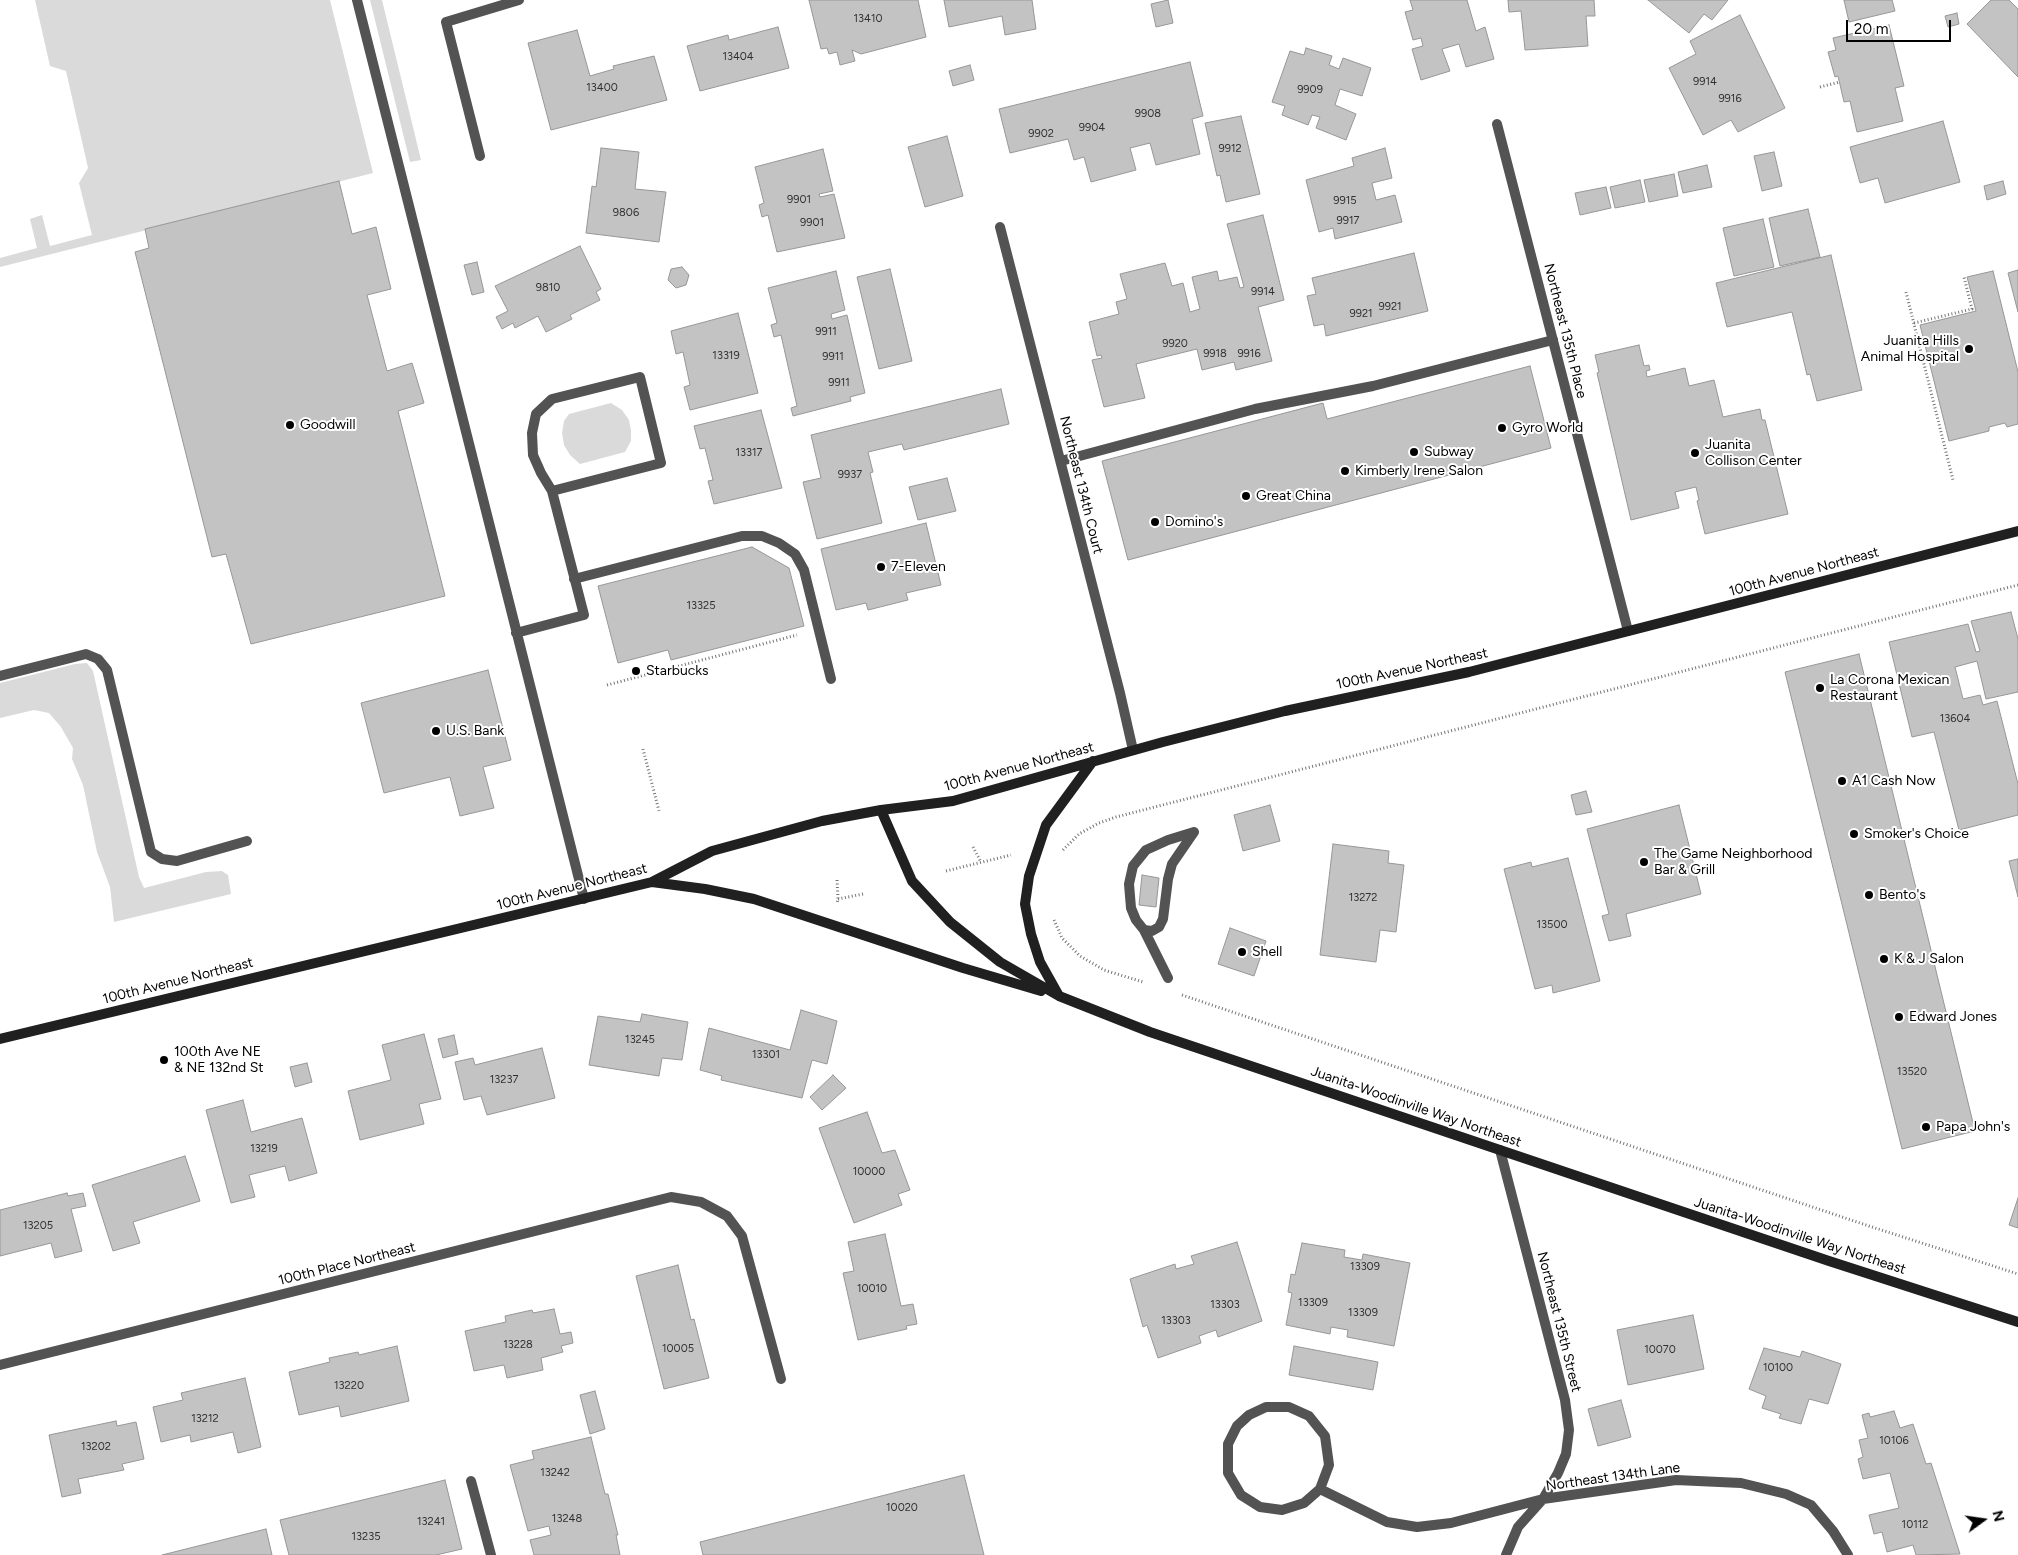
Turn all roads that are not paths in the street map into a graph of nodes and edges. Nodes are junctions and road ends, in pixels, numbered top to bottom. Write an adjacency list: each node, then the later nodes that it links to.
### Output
1 (357, 0): 12 (street)
2 (519, 0): 4 (street)
3 (1498, 124): 6 (street, Northeast 135th Place)
4 (480, 156)
5 (1000, 227): 7 (street, Northeast 134th Court)
6 (1553, 340): 7 (street); 11 (street, Northeast 135th Place)
7 (1061, 461): 15 (street, Northeast 134th Court)
8 (552, 491): 8 (street); 10 (street)
9 (2018, 531): 11 (main road, 100th Avenue Northeast)
10 (574, 579): 12 (street); 14 (street)
11 (1628, 631): 15 (main road, 100th Avenue Northeast)
12 (516, 633): 20 (street)
13 (0, 676): 18 (street)
14 (831, 679)
15 (1133, 750): 16 (main road, 100th Avenue Northeast)
16 (1093, 761): 17 (main road, 100th Avenue Northeast); 23 (main road)
17 (881, 810): 19 (main road, 100th Avenue Northeast); 23 (main road, Juanita-Woodinville Way Northeast)
18 (247, 842)
19 (652, 882): 20 (main road, 100th Avenue Northeast); 23 (main road)
20 (584, 900): 24 (main road, 100th Avenue Northeast)
21 (1144, 930): 21 (street); 22 (street)
22 (1168, 978)
23 (1059, 996): 25 (main road, Juanita-Woodinville Way Northeast)
24 (0, 1039)
25 (1500, 1150): 26 (main road, Juanita-Woodinville Way Northeast); 31 (street, Northeast 135th Street)
26 (2018, 1322)
27 (0, 1364): 28 (street, 100th Place Northeast)
28 (781, 1379)
29 (471, 1481): 32 (street)
30 (1320, 1489): 30 (street); 31 (street)
31 (1543, 1499): 33 (street, Northeast 134th Lane); 34 (street, Northeast 134th Lane)
32 (491, 1555)
33 (1506, 1555)
34 (1848, 1555)

